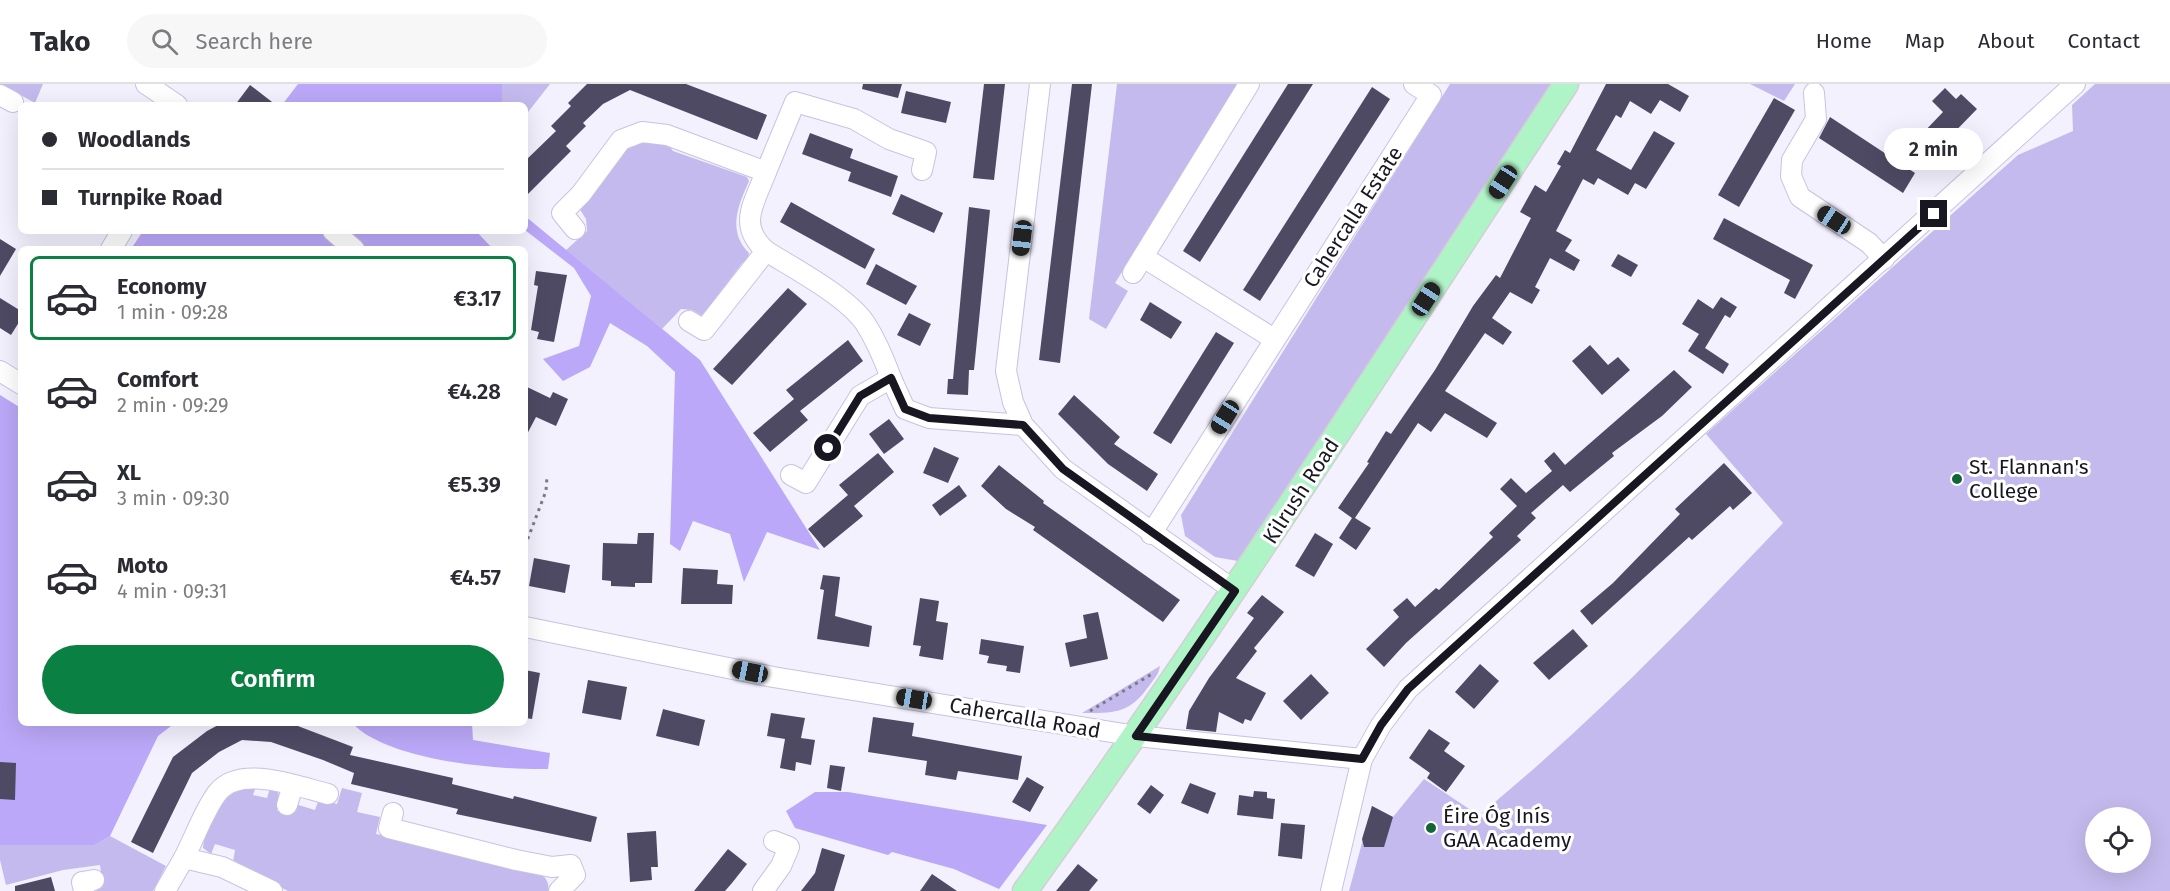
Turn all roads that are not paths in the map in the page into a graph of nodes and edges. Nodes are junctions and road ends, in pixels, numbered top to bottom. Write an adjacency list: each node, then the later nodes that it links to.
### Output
1 (146, 84): 10 (street)
2 (1040, 84): 23 (street)
3 (1249, 84): 19 (street)
4 (1414, 84): 7 (street, Cahercalla Estate)
5 (1566, 84): 26 (main road, Kilrush Road)
6 (2075, 84): 17 (street)
7 (1435, 89): 19 (street, Cahercalla Estate)
8 (796, 93): 11 (street); 12 (street)
9 (1814, 93): 17 (street)
10 (173, 102)
11 (922, 170)
12 (765, 172): 13 (street); 16 (street)
13 (575, 229)
14 (336, 234): 15 (street)
15 (350, 246)
16 (766, 251): 18 (street); 21 (street)
17 (1884, 259): 29 (street)
18 (689, 321)
19 (1274, 339): 25 (street, Cahercalla Estate)
20 (0, 371): 22 (street)
21 (891, 378): 23 (street); 24 (street)
22 (18, 382)
23 (1023, 425): 25 (street)
24 (791, 475)
25 (1151, 534): 26 (street)
26 (1235, 591): 28 (main road, Kilrush Road)
27 (528, 628): 28 (street, Cahercalla Road)
28 (1136, 736): 29 (street, Cahercalla Road); 40 (main road, Kilrush Road)
29 (1362, 759): 41 (street)
30 (293, 785): 31 (street); 32 (street); 35 (street)
31 (328, 794)
32 (287, 805)
33 (393, 813): 38 (street)
34 (774, 841): 39 (street)
35 (184, 858): 36 (street); 37 (street)
36 (165, 891)
37 (272, 891)
38 (559, 891)
39 (763, 891)
40 (1025, 891)
41 (1331, 891)

